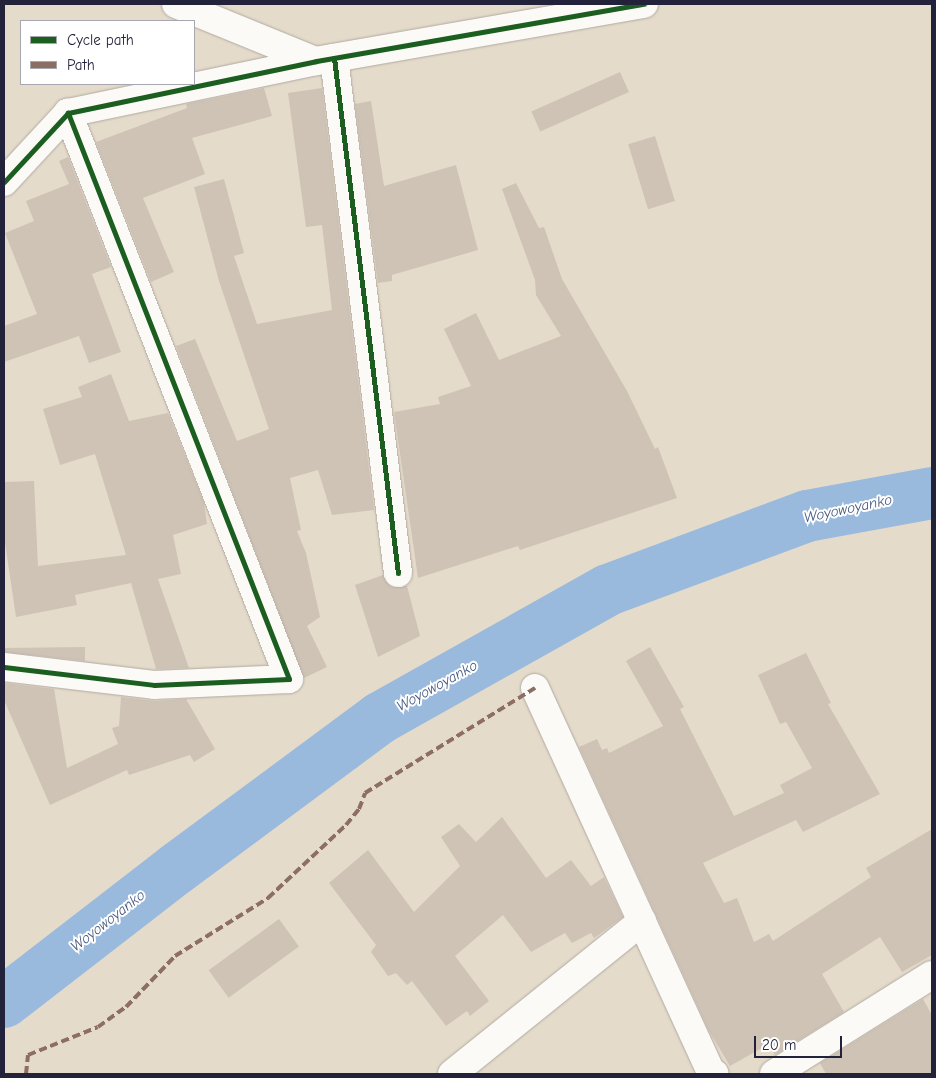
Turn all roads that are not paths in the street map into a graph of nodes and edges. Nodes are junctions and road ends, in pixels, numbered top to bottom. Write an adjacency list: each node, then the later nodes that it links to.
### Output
1 (176, 4): 3 (street)
2 (644, 4): 3 (street)
3 (325, 59): 4 (street); 6 (street)
4 (68, 113): 5 (street); 7 (street)
5 (4, 182)
6 (398, 573)
7 (4, 667)
8 (536, 688): 9 (street)
9 (642, 920): 11 (street); 12 (street)
10 (932, 975): 13 (street)
11 (712, 1073)
12 (452, 1074)
13 (774, 1074)

